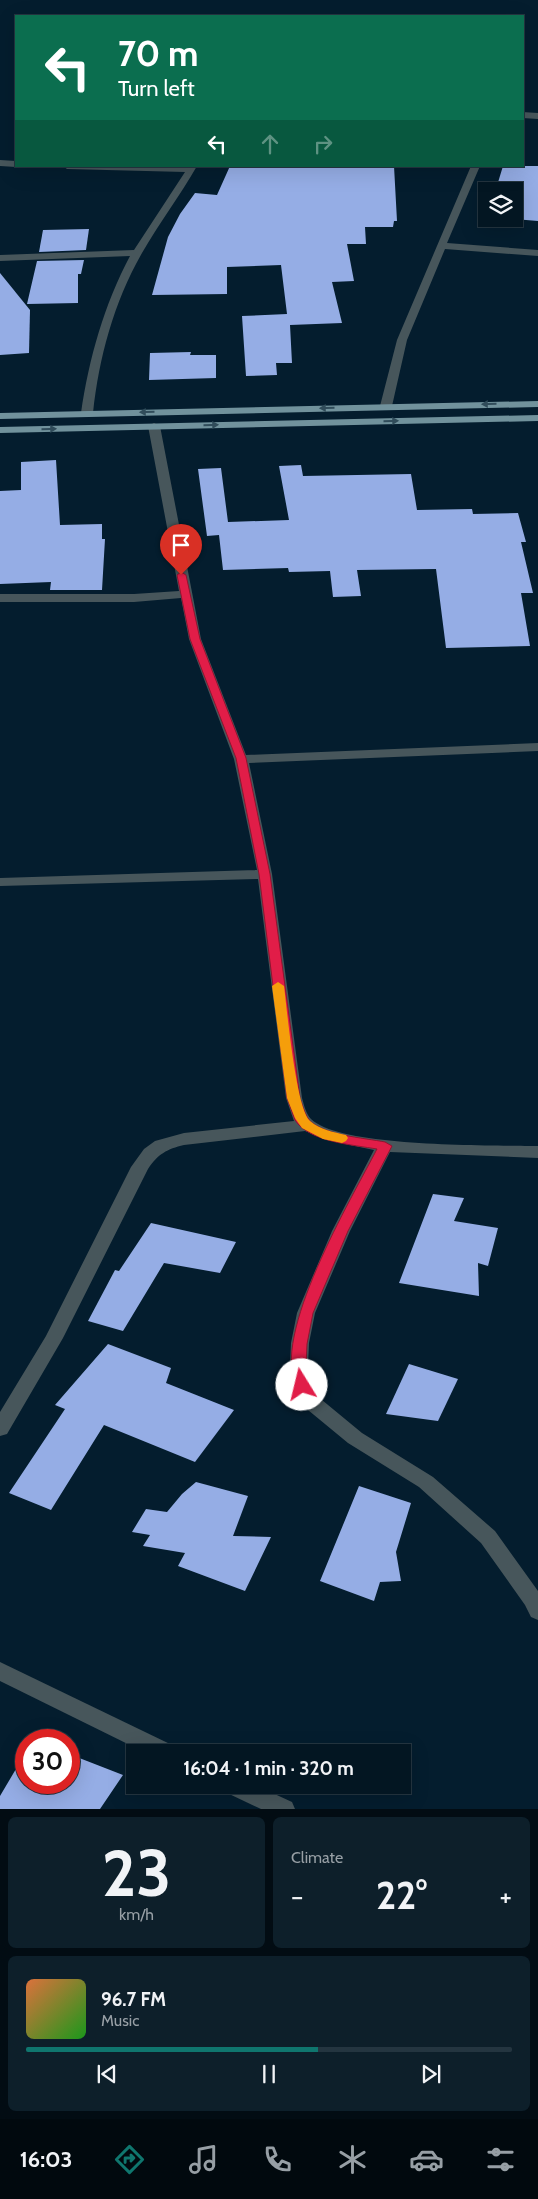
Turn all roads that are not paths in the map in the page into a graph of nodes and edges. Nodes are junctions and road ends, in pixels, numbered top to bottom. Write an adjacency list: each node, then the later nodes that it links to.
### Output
1 (524, 115): 2 (street)
2 (538, 116)
3 (0, 163): 4 (street)
4 (15, 164)
5 (130, 167): 7 (street)
6 (476, 167): 8 (street)
7 (192, 168): 10 (street)
8 (440, 246): 9 (street); 13 (street)
9 (538, 252)
10 (136, 253): 11 (street); 15 (street)
11 (0, 258)
12 (538, 404): 13 (main road, one-way to 13)
13 (386, 406): 14 (main road, one-way to 14)
14 (172, 411): 15 (main road, one-way to 15); 19 (main road)
15 (87, 413): 16 (main road)
16 (0, 416)
17 (538, 418): 19 (main road, one-way to 17)
18 (154, 426): 19 (main road); 20 (main road, one-way to 18); 21 (street)
19 (174, 426)
20 (0, 430)
21 (185, 594): 22 (street); 24 (street)
22 (0, 598)
23 (538, 747): 24 (street)
24 (241, 758): 25 (street)
25 (265, 874): 26 (street); 27 (street)
26 (0, 882)
27 (306, 1125): 28 (street); 30 (street)
28 (385, 1146): 29 (street); 31 (street)
29 (538, 1152)
30 (0, 1429)
31 (538, 1611)
32 (0, 1671): 33 (street)
33 (148, 1744)
34 (252, 1794): 35 (street)
35 (284, 1809)

